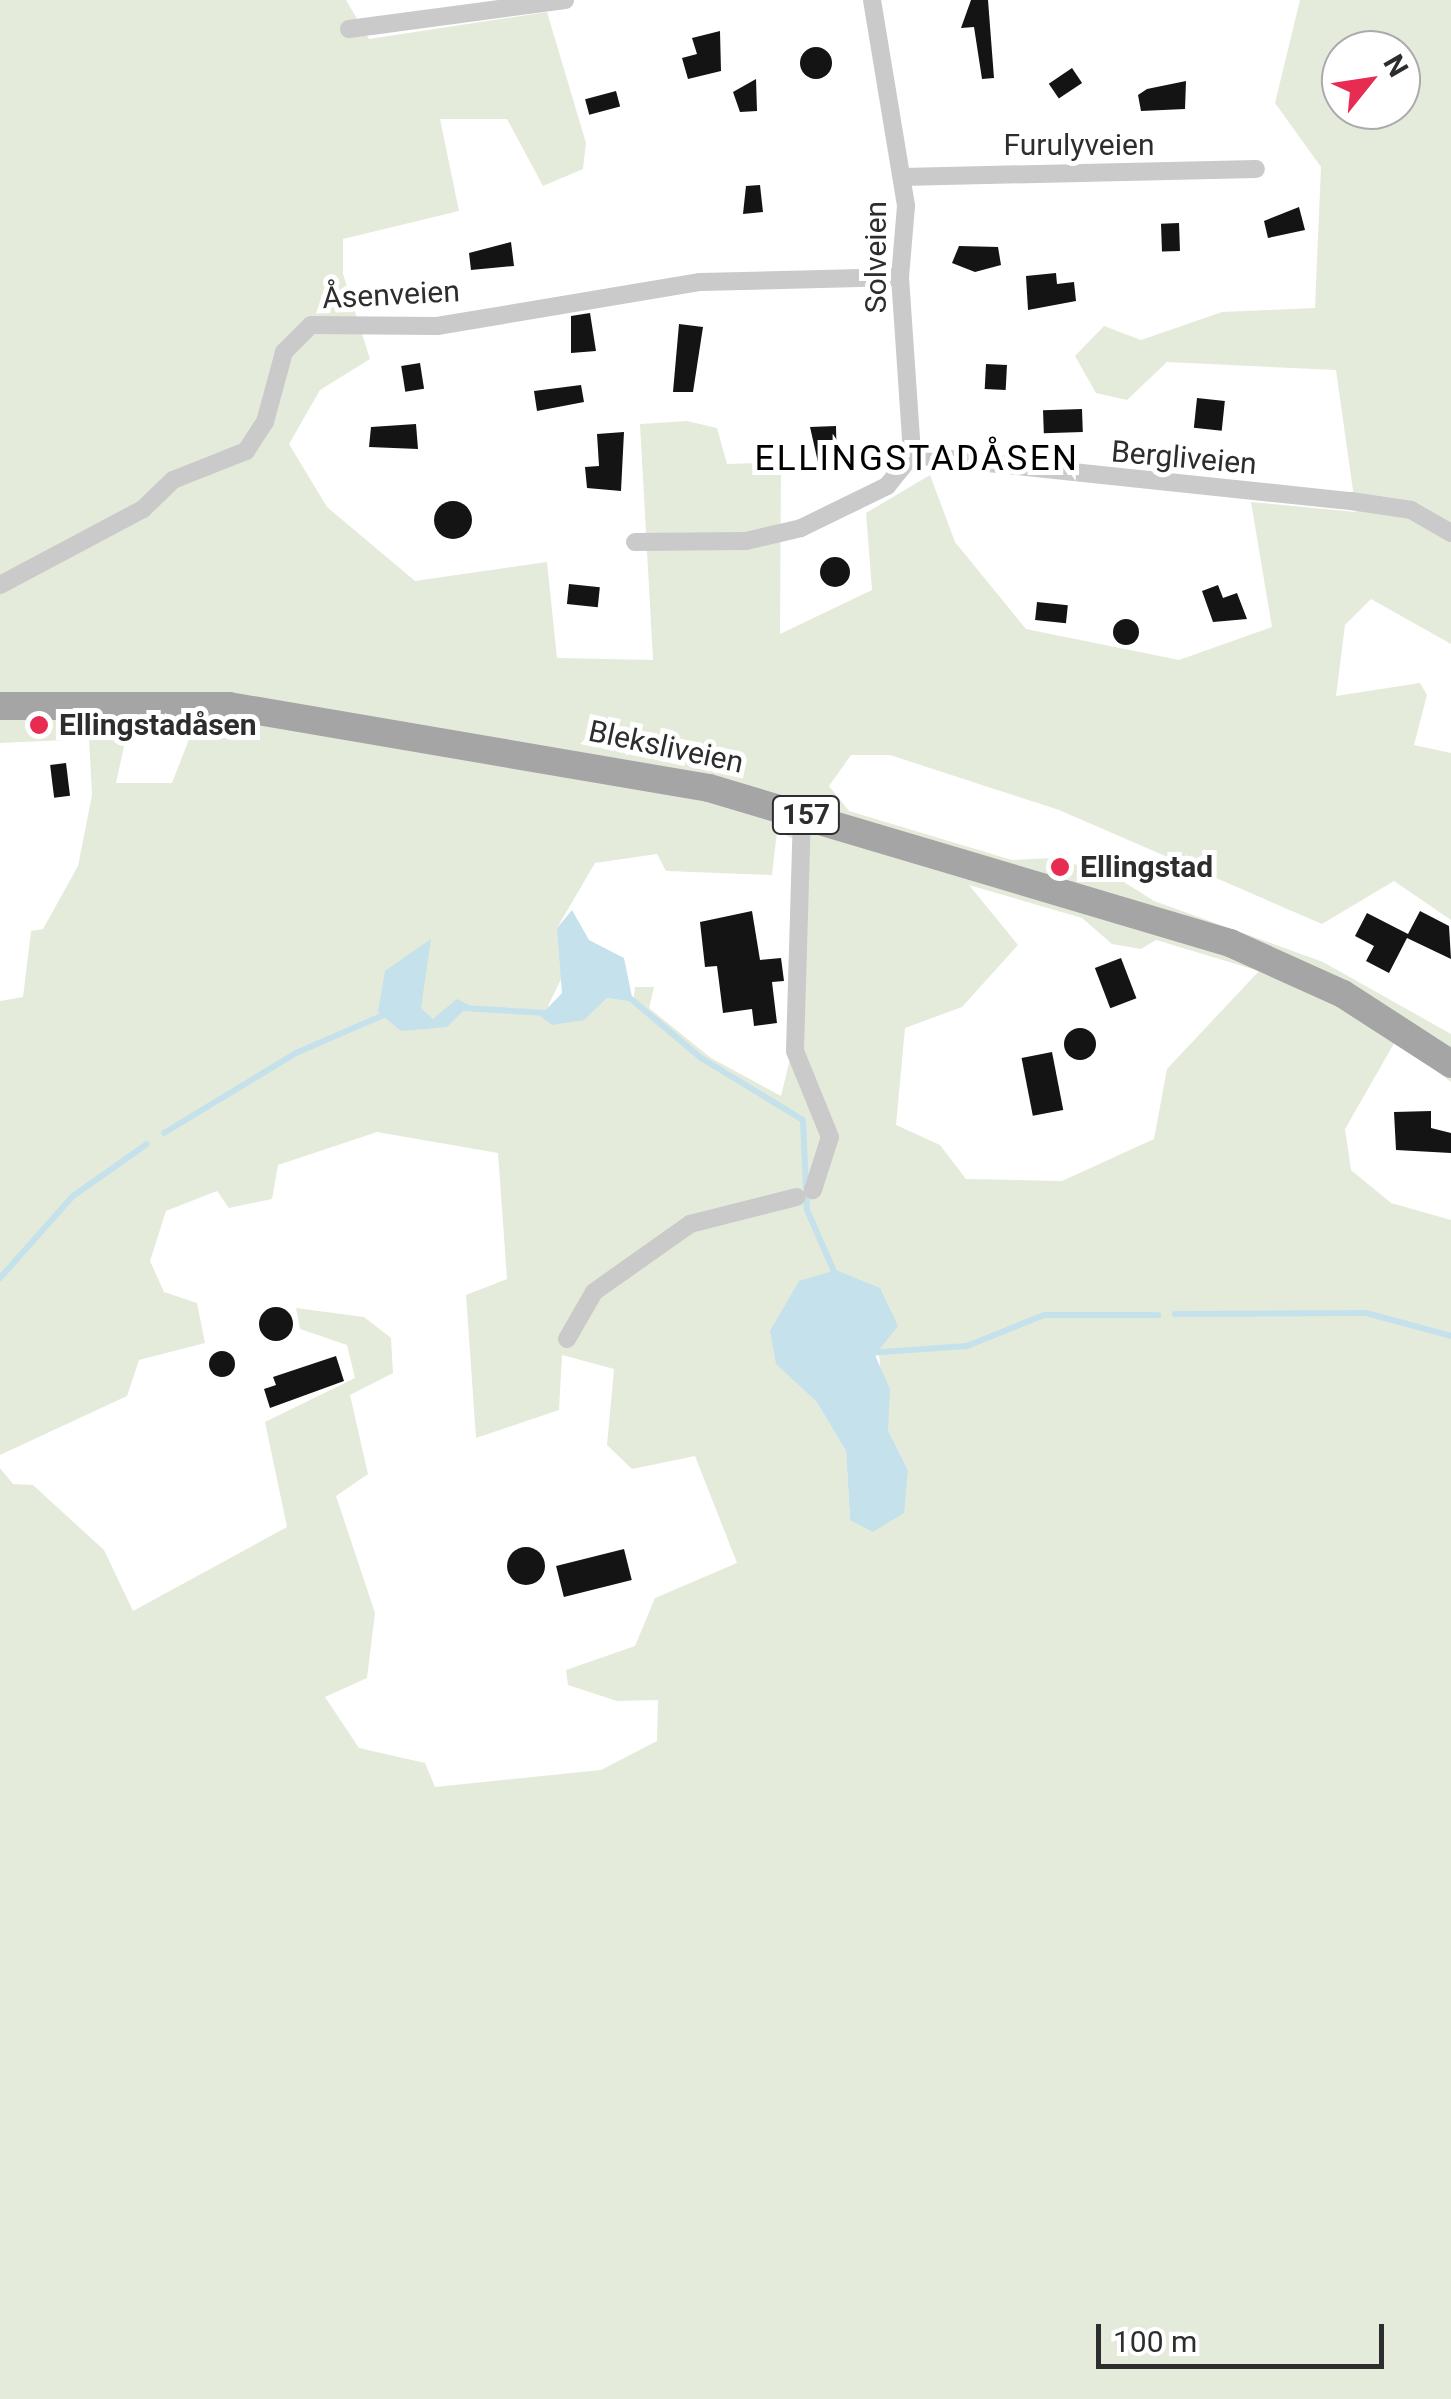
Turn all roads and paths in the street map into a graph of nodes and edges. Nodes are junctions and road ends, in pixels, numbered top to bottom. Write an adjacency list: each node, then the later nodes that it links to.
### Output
1 (565, 0): 3 (street)
2 (872, 0): 5 (street, Solveien)
3 (349, 28)
4 (1256, 169): 5 (street, Furulyveien)
5 (902, 177): 6 (street, Solveien)
6 (900, 277): 7 (street, Solveien); 10 (street, Åsenveien)
7 (912, 456): 8 (street, Bergliveien); 9 (street)
8 (1451, 533)
9 (634, 542)
10 (0, 585)
11 (0, 706): 12 (main road, Bleksliveien / 157)
12 (802, 814): 13 (main road, Bleksliveien / 157); 14 (street)
13 (1451, 1064)
14 (567, 1339)

